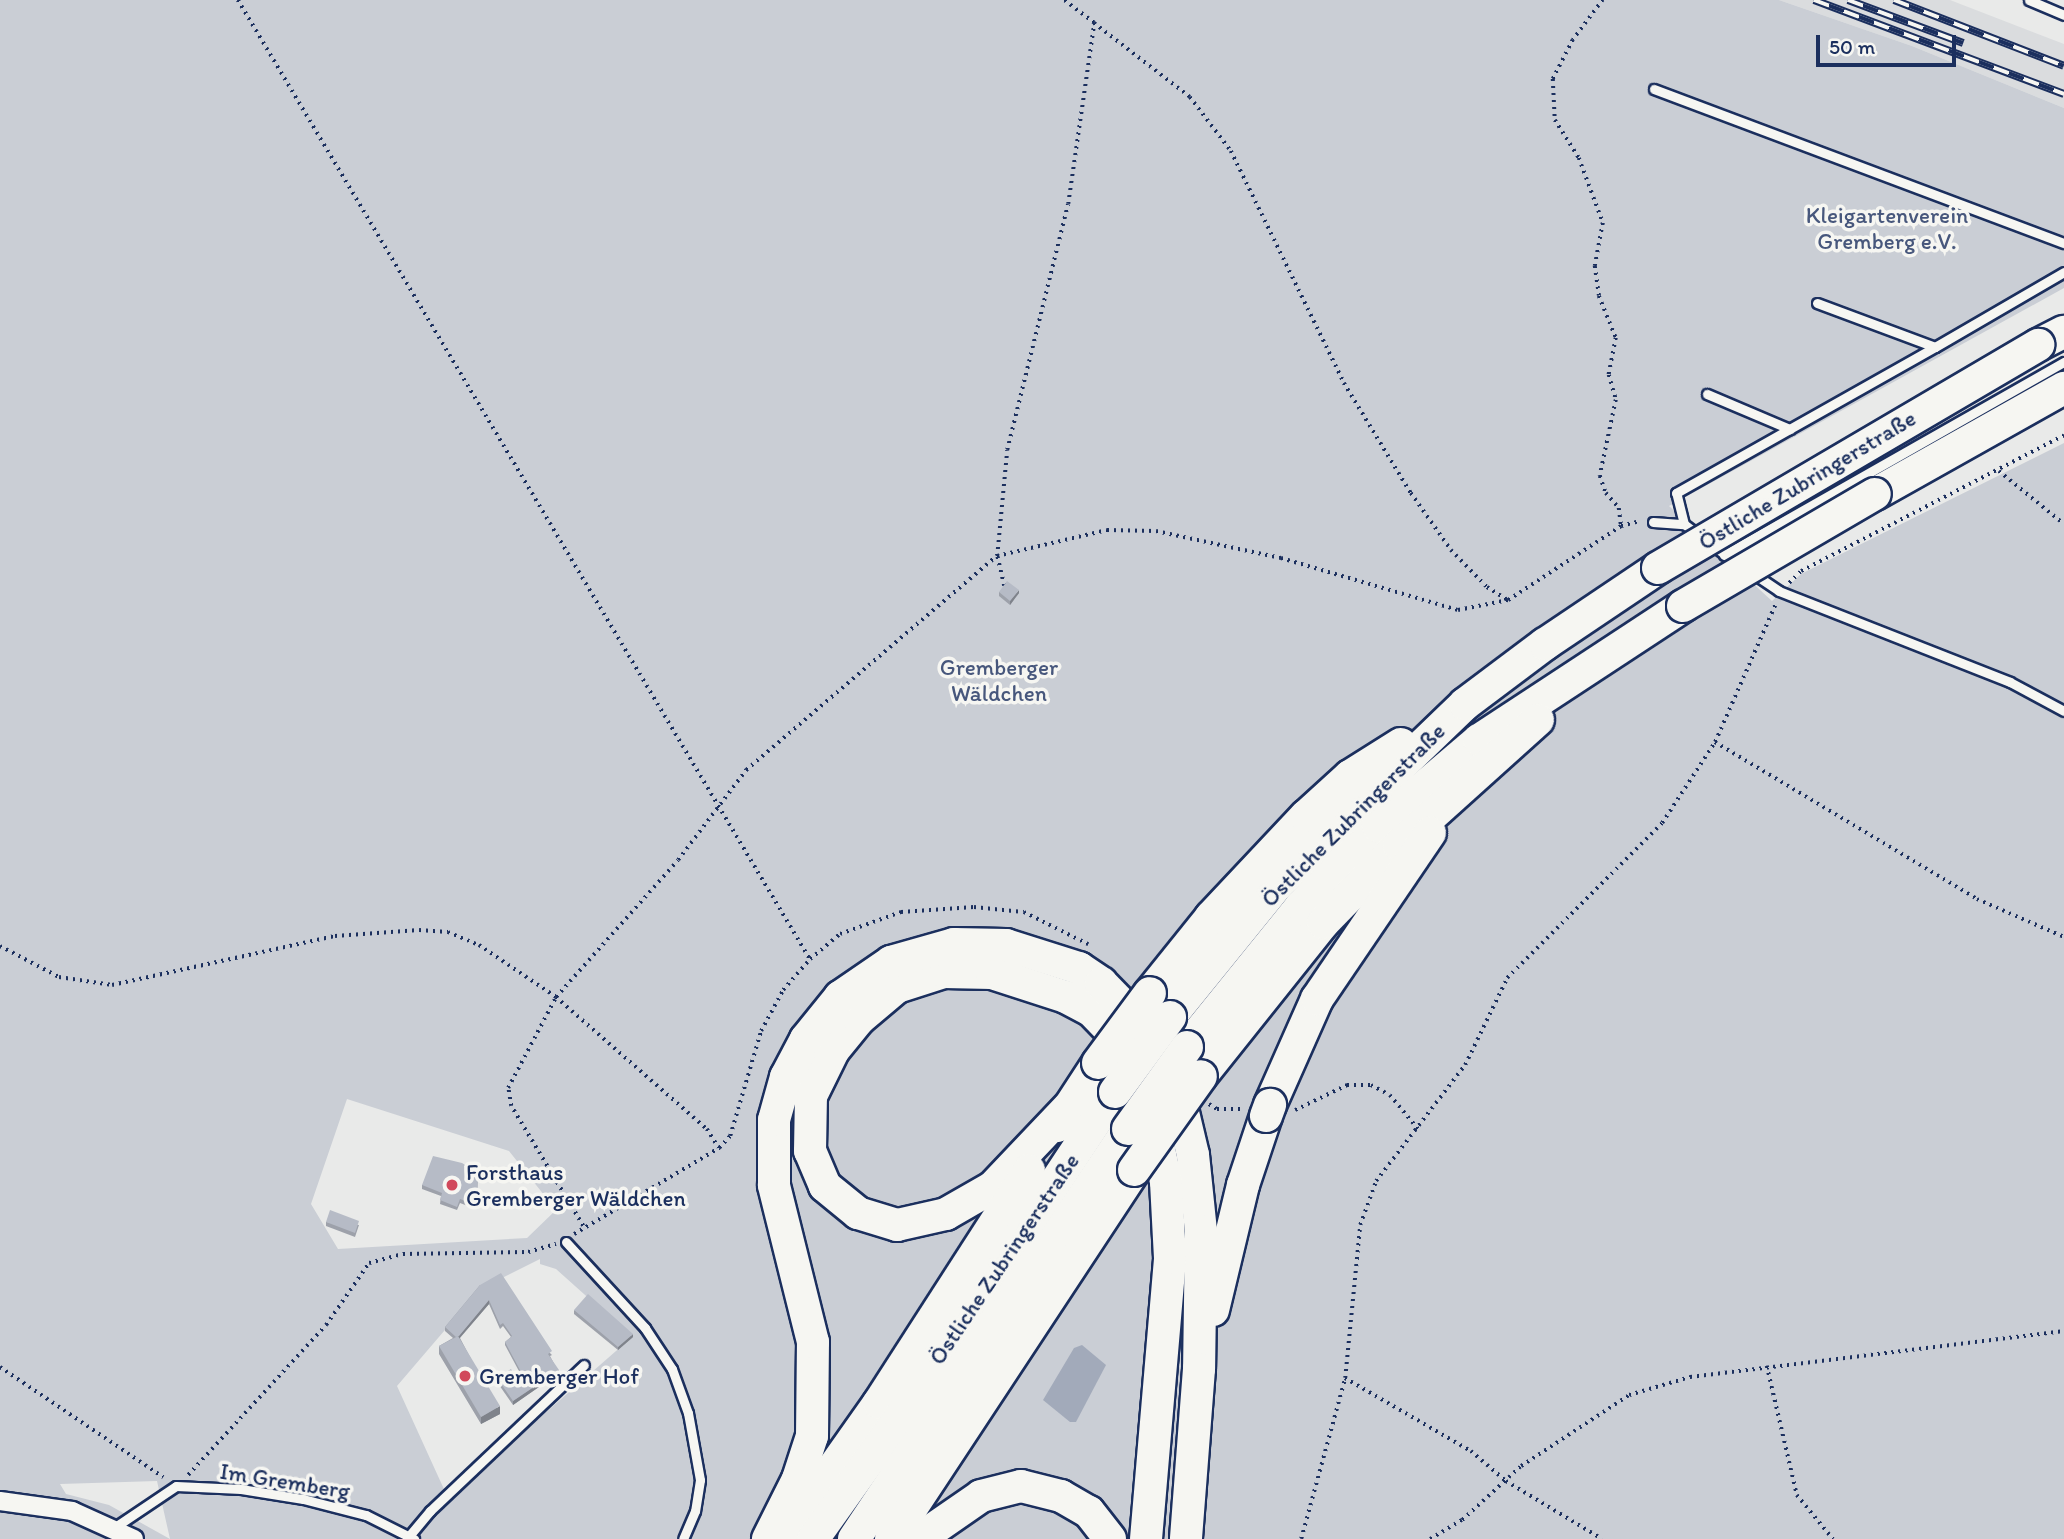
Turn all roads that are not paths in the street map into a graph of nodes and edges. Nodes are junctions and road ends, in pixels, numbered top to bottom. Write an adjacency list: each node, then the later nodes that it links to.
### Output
1 (2029, 0): 2 (lane)
2 (2064, 15)
3 (1654, 89): 4 (lane)
4 (2064, 243)
5 (2064, 272): 8 (lane)
6 (1817, 303): 8 (lane)
7 (2064, 332): 17 (highway, Östliche Zubringerstraße, bridge)
8 (1935, 346): 12 (lane)
9 (2064, 362): 15 (lane)
10 (2064, 388): 16 (highway, Östliche Zubringerstraße, bridge)
11 (1707, 394): 12 (lane)
12 (1790, 429): 14 (lane)
13 (1653, 522): 14 (lane)
14 (1684, 524): 15 (lane)
15 (1724, 555): 18 (lane)
16 (1610, 655): 19 (highway); 32 (highway, Östliche Zubringerstraße, bridge)
17 (1465, 704): 20 (highway, bridge); 31 (highway, Östliche Zubringerstraße, bridge)
18 (2064, 711)
19 (1454, 796): 23 (highway); 33 (highway, bridge)
20 (1068, 1108): 30 (highway); 36 (highway)
21 (566, 1242): 28 (lane)
22 (584, 1365): 26 (lane)
23 (1199, 1369): 29 (highway); 37 (highway)
24 (0, 1502): 25 (street)
25 (115, 1527): 26 (lane, Im Gremberg); 27 (street)
26 (412, 1538)
27 (134, 1539)
28 (683, 1539)
29 (768, 1539)
30 (783, 1539)
31 (813, 1539)
32 (854, 1539)
33 (891, 1539)
34 (919, 1539): 35 (highway)
35 (1110, 1539)
36 (1146, 1539)
37 (1186, 1539)

